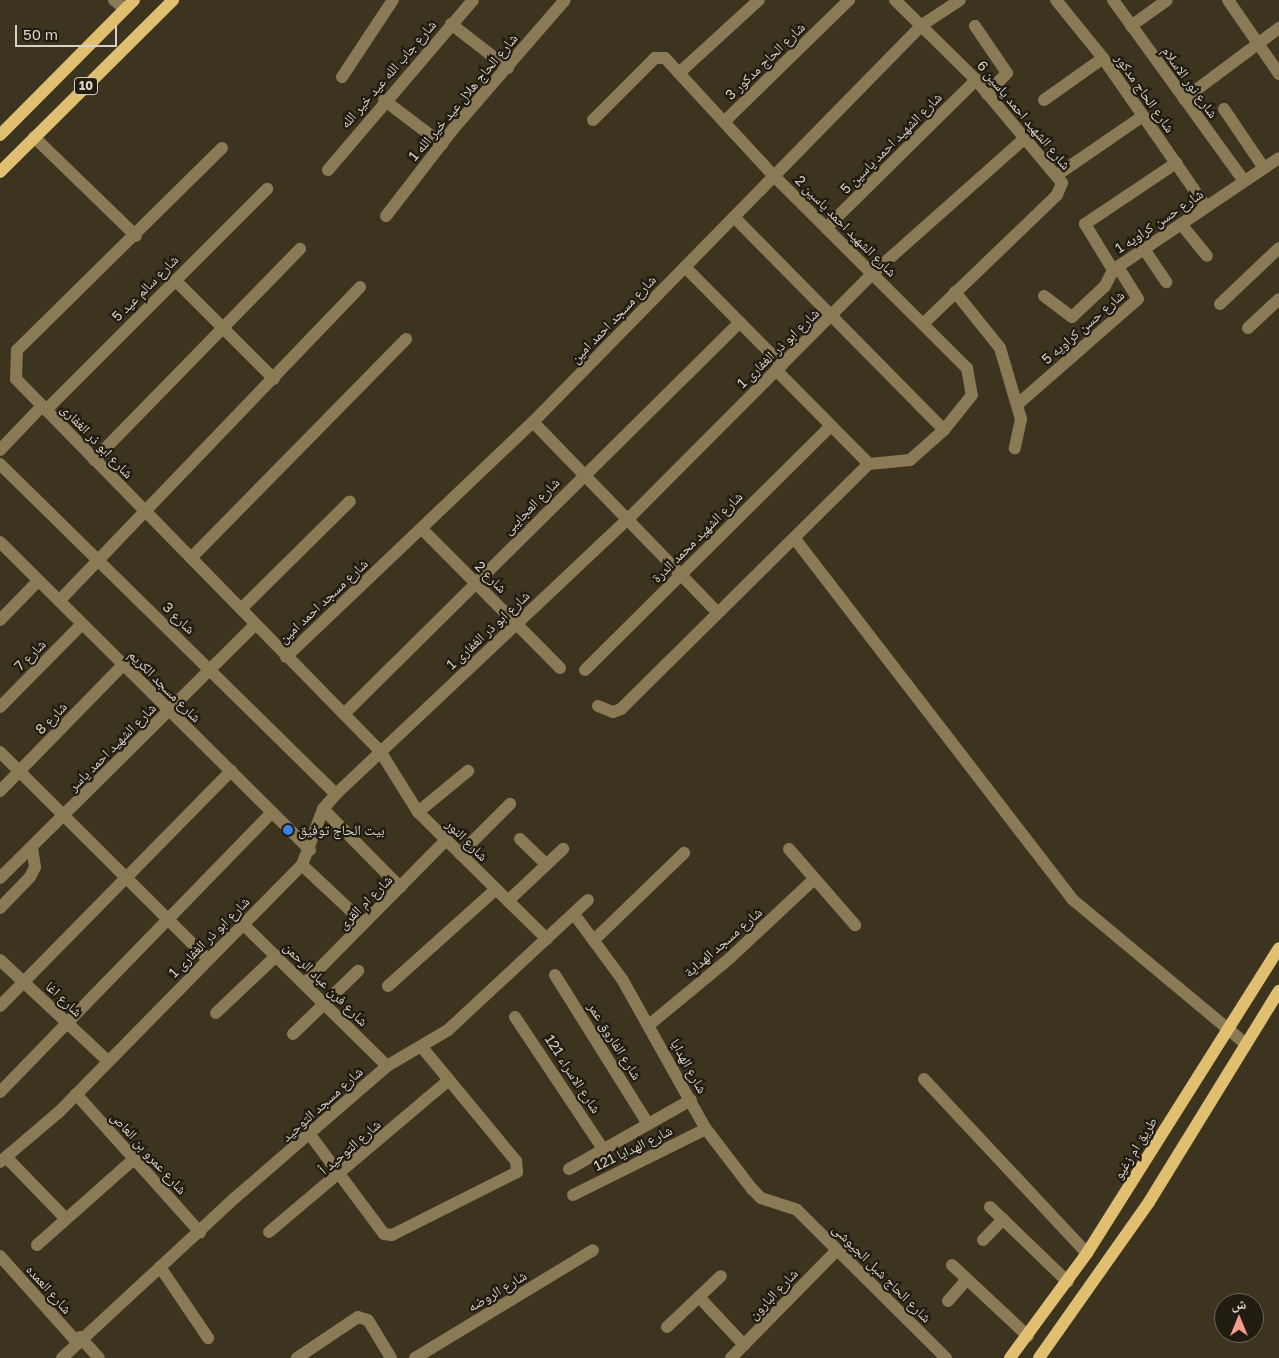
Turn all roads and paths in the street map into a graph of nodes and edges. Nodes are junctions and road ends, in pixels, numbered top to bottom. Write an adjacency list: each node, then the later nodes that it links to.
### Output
1 (114, 0): 14 (street)
2 (173, 0): 36 (main road, 10)
3 (393, 0): 25 (street)
4 (473, 0): 15 (street, شارع جاب الله عيد خير الله)
5 (565, 0): 22 (street, شارع الحاج هلال عيد خير الله 1)
6 (759, 0): 24 (street)
7 (849, 0): 34 (street, شارع الحاج مدكور 3)
8 (895, 0): 16 (street, شارع الشهيد احمد ياسين 6)
9 (960, 0): 16 (street, شارع مسجد احمد امين)
10 (1056, 0): 21 (street, شارع الحاج مدكور)
11 (1113, 0): 18 (street, شارع نور الاسلام)
12 (1167, 0): 18 (street)
13 (1228, 0): 20 (street)
14 (129, 5): 35 (main road, 10)
15 (451, 24): 22 (street); 29 (street, شارع جاب الله عيد خير الله)
16 (922, 25): 26 (street, شارع الشهيد احمد ياسين 6); 46 (street, شارع مسجد احمد امين)
17 (975, 26): 27 (street)
18 (1131, 26): 28 (street, شارع نور الاسلام)
19 (1279, 28): 20 (street)
20 (1259, 45): 23 (street); 28 (street)
21 (1103, 58): 30 (street); 32 (street, شارع الحاج مدكور)
22 (508, 68): 38 (street, شارع الحاج هلال عيد خير الله 1)
23 (1278, 70)
24 (679, 73): 33 (street, شارع الشهيد احمد ياسين 2); 34 (street, شارع الشهيد احمد ياسين 2)
25 (342, 77)
26 (976, 80): 27 (street, شارع الشهيد احمد ياسين 6); 53 (street, شارع الشهيد احمد ياسين 5)
27 (987, 94): 37 (street, شارع الشهيد احمد ياسين 6)
28 (1184, 99): 47 (street, شارع نور الاسلام)
29 (384, 100): 38 (street); 44 (street, شارع جاب الله عيد خير الله)
30 (1044, 100)
31 (1224, 109): 43 (street)
32 (1143, 116): 41 (street, شارع الحاج مدكور); 45 (street)
33 (592, 120)
34 (724, 122): 46 (street, شارع الشهيد احمد ياسين 2)
35 (0, 135)
36 (34, 137): 42 (main road, 10); 54 (street)
37 (1024, 139): 45 (street, شارع الشهيد احمد ياسين 6); 61 (street, شارع ابو ذر الغفارى 1)
38 (442, 144): 50 (street, شارع الحاج هلال عيد خير الله 1)
39 (222, 148): 54 (street, شارع ابو ذر الغفارى)
40 (1279, 158): 43 (street, شارع حسن كراويه 1)
41 (1176, 163): 49 (street, شارع الحاج مدكور); 60 (street)
42 (2, 166)
43 (1264, 168): 47 (street, شارع حسن كراويه 1)
44 (328, 170)
45 (1057, 174): 65 (street, شارع الشهيد احمد ياسين 6)
46 (774, 176): 51 (street, شارع مسجد احمد امين); 53 (street, شارع الشهيد احمد ياسين 2)
47 (1244, 181): 49 (street, شارع حسن كراويه 1)
48 (267, 189): 62 (street, شارع سالم عيد 5)
49 (1206, 207): 52 (street, شارع حسن كراويه 1)
50 (386, 216)
51 (734, 217): 59 (street, شارع مسجد احمد امين); 69 (street)
52 (1181, 224): 57 (street, شارع حسن كراويه 1); 58 (street)
53 (826, 228): 61 (street, شارع الشهيد احمد ياسين 2)
54 (136, 236): 78 (street, شارع ابو ذر الغفارى)
55 (1279, 248): 68 (street)
56 (300, 249): 72 (street)
57 (1144, 249): 60 (street, شارع حسن كراويه 1); 63 (street)
58 (1207, 256)
59 (685, 267): 70 (street); 79 (street, شارع مسجد احمد امين)
60 (1115, 269): 66 (street, شارع حسن كراويه 1); 77 (street, شارع حسن كراويه 5)
61 (873, 273): 69 (street, شارع ابو ذر الغفارى 1); 71 (street, شارع الشهيد احمد ياسين 2)
62 (174, 280): 72 (street); 78 (street, شارع سالم عيد 5)
63 (1166, 282)
64 (360, 287): 76 (street)
65 (955, 292): 71 (street, شارع الشهيد احمد ياسين 6); 77 (street)
66 (1044, 296)
67 (1279, 299): 73 (street)
68 (1220, 304)
69 (831, 317): 75 (street, شارع ابو ذر الغفارى 1); 81 (street)
70 (740, 322): 75 (street); 87 (street, شارع العجايبى)
71 (923, 324): 81 (street, شارع الشهيد احمد ياسين 2)
72 (223, 328): 76 (street); 84 (street)
73 (1248, 328)
74 (406, 339): 94 (street)
75 (779, 367): 80 (street); 90 (street, شارع ابو ذر الغفارى 1)
76 (274, 379): 89 (street)
77 (1018, 404): 82 (street)
78 (44, 408): 83 (street, شارع سالم عيد 5); 84 (street, شارع ابو ذر الغفارى)
79 (533, 422): 87 (street); 91 (street, شارع مسجد احمد امين)
80 (831, 426): 86 (street); 96 (street, شارع الشهيد محمد الدرة)
81 (944, 430): 86 (street, شارع الشهيد احمد ياسين 2)
82 (1015, 448)
83 (0, 450)
84 (94, 460): 89 (street, شارع ابو ذر الغفارى)
85 (0, 464): 95 (street, شارع 3)
86 (868, 464): 92 (street)
87 (584, 475): 90 (street); 98 (street, شارع العجايبى)
88 (350, 501): 100 (street)
89 (145, 512): 94 (street, شارع ابو ذر الغفارى); 95 (street)
90 (627, 520): 96 (street); 104 (street, شارع ابو ذر الغفارى 1)
91 (422, 529): 98 (street, شارع 2); 106 (street, شارع مسجد احمد امين)
92 (795, 539): 101 (street); 168 (street)
93 (0, 542): 97 (street, شارع مسجد الكريم)
94 (191, 558): 100 (street, شارع ابو ذر الغفارى)
95 (98, 560): 99 (street); 109 (street, شارع 3)
96 (680, 575): 101 (street); 110 (street, شارع الشهيد محمد الدرة)
97 (38, 581): 99 (street, شارع مسجد الكريم); 102 (street)
98 (476, 583): 104 (street, شارع 2); 114 (street, شارع العجايبى)
99 (59, 601): 103 (street, شارع مسجد الكريم)
100 (241, 609): 105 (street, شارع ابو ذر الغفارى)
101 (717, 612): 111 (street)
102 (0, 620)
103 (82, 624): 107 (street, شارع مسجد الكريم); 112 (street, شارع 7)
104 (516, 624): 108 (street, شارع 2); 115 (street, شارع ابو ذر الغفارى 1)
105 (255, 625): 106 (street, شارع ابو ذر الغفارى); 109 (street, شارع الشهيد احمد ياسر)
106 (286, 657): 114 (street, شارع ابو ذر الغفارى)
107 (123, 665): 113 (street, شارع مسجد الكريم); 117 (street, شارع 8)
108 (560, 668)
109 (210, 670): 113 (street, شارع الشهيد احمد ياسر); 121 (street, شارع 3)
110 (585, 670)
111 (598, 706)
112 (0, 707)
113 (169, 711): 118 (street, شارع مسجد الكريم); 126 (street, شارع الشهيد احمد ياسر)
114 (344, 714): 115 (street, شارع ابو ذر الغفارى)
115 (380, 751): 121 (street, شارع ابو ذر الغفارى 1); 125 (street, شارع النور)
116 (0, 752): 117 (street)
117 (20, 771): 120 (street, شارع 8); 126 (street)
118 (231, 771): 124 (street, شارع مسجد الكريم); 137 (street)
119 (468, 771): 125 (street)
120 (0, 792)
121 (336, 794): 123 (street, شارع ابو ذر الغفارى 1)
122 (510, 804): 134 (street)
123 (323, 809): 132 (street, شارع ابو ذر الغفارى 1); 140 (street)
124 (272, 812): 132 (street, شارع مسجد الكريم); 146 (street)
125 (418, 812): 128 (street, شارع النور)
126 (66, 814): 129 (street, شارع الشهيد احمد ياسر); 137 (street)
127 (520, 839): 135 (street)
128 (446, 840): 134 (street, شارع النور); 140 (street, شارع ام القرى)
129 (32, 847): 138 (street, شارع الشهيد احمد ياسر); 144 (street)
130 (562, 849): 135 (street)
131 (788, 849): 139 (street)
132 (310, 850): 136 (street, شارع ابو ذر الغفارى 1)
133 (684, 853): 151 (street)
134 (460, 854): 141 (street, شارع النور)
135 (546, 864): 143 (street)
136 (302, 865): 147 (street); 148 (street, شارع ابو ذر الغفارى 1)
137 (127, 876): 146 (street); 158 (street)
138 (0, 878)
139 (814, 879): 149 (street); 167 (street, شارع مسجد الهداية)
140 (400, 887): 147 (street, شارع ام القرى)
141 (496, 890): 143 (street, شارع النور); 160 (street)
142 (588, 900): 145 (street, شارع مسجد التوحيد)
143 (508, 901): 150 (street, شارع النور)
144 (0, 908)
145 (574, 914): 150 (street, شارع مسجد التوحيد); 151 (street, شارع الهدايا)
146 (169, 919): 154 (street); 166 (street)
147 (364, 923): 159 (street, شارع ام القرى)
148 (243, 924): 153 (street, شارع فرن عباد الرحمن); 154 (street, شارع ابو ذر الغفارى 1)
149 (855, 925)
150 (547, 939): 171 (street, شارع مسجد التوحيد)
151 (595, 939): 167 (street, شارع الهدايا)
152 (1279, 948): 168 (main road, طريق ام زغيو)
153 (276, 956): 159 (street, شارع فرن عباد الرحمن); 164 (street)
154 (208, 959): 172 (street, شارع ابو ذر الغفارى 1)
155 (0, 960): 158 (street, شارع اغا)
156 (358, 971): 162 (street)
157 (555, 975): 179 (street, شارع الفاروق عمر)
158 (24, 982): 163 (street); 166 (street, شارع اغا)
159 (304, 984): 162 (street, شارع فرن عباد الرحمن)
160 (388, 986)
161 (1279, 991): 170 (main road)
162 (324, 1004): 169 (street); 173 (street, شارع فرن عباد الرحمن)
163 (0, 1006)
164 (216, 1013)
165 (516, 1017): 182 (street, شارع الاسراء 121)
166 (68, 1023): 172 (street, شارع اغا); 176 (street)
167 (649, 1025): 178 (street, شارع الهدايا)
168 (1227, 1029): 170 (street); 198 (main road, طريق ام زغيو)
169 (293, 1034)
170 (1245, 1043): 220 (main road)
171 (420, 1046): 173 (street, شارع مسجد التوحيد); 175 (street)
172 (107, 1060): 177 (street, شارع ابو ذر الغفارى 1)
173 (387, 1066): 181 (street, شارع مسجد التوحيد)
174 (924, 1080): 198 (street)
175 (448, 1081): 186 (street, شارع التوحيد أ); 186 (street)
176 (0, 1092)
177 (76, 1094): 183 (street, شارع عمرو بن العاص); 184 (street, شارع ابو ذر الغفارى 1)
178 (691, 1100): 179 (street); 180 (street, شارع الهدايا)
179 (648, 1124): 182 (street)
180 (706, 1129): 187 (street, شارع الهدايا 121); 189 (street, شارع الهدايا)
181 (311, 1136): 186 (street); 192 (street, شارع مسجد التوحيد)
182 (604, 1149): 185 (street)
183 (134, 1159): 190 (street); 192 (street, شارع عمرو بن العاص)
184 (3, 1160): 190 (street)
185 (569, 1169)
186 (339, 1176): 193 (street, شارع التوحيد أ)
187 (574, 1194)
188 (990, 1207): 191 (street)
189 (797, 1210): 197 (street, شارع الحاج شبل الجيوشى)
190 (66, 1219): 195 (street)
191 (1003, 1219): 194 (street); 204 (street)
192 (200, 1232): 201 (street, شارع مسجد التوحيد)
193 (269, 1232)
194 (983, 1240)
195 (37, 1245)
196 (594, 1250): 216 (street, شارع الروضه)
197 (837, 1250): 211 (street, شارع البارون); 218 (street, شارع الحاج شبل الجيوشى)
198 (1087, 1253): 204 (main road, طريق ام زغيو)
199 (0, 1256): 210 (street, شارع العمده)
200 (952, 1265): 203 (street)
201 (160, 1266): 209 (street); 210 (street, شارع مسجد التوحيد)
202 (721, 1276): 205 (street)
203 (967, 1280): 206 (street); 208 (street)
204 (1068, 1282): 208 (main road, طريق ام زغيو)
205 (699, 1297): 207 (street); 211 (street)
206 (948, 1301)
207 (667, 1327)
208 (1028, 1336): 219 (main road, طريق ام زغيو)
209 (208, 1338)
210 (78, 1339): 212 (street, شارع مسجد التوحيد); 213 (street, شارع العمده)
211 (744, 1345): 217 (street, شارع البارون)
212 (62, 1358)
213 (99, 1358)
214 (297, 1358): 215 (street)
215 (391, 1358)
216 (416, 1358)
217 (731, 1358)
218 (946, 1358)
219 (1010, 1358)
220 (1038, 1358)

